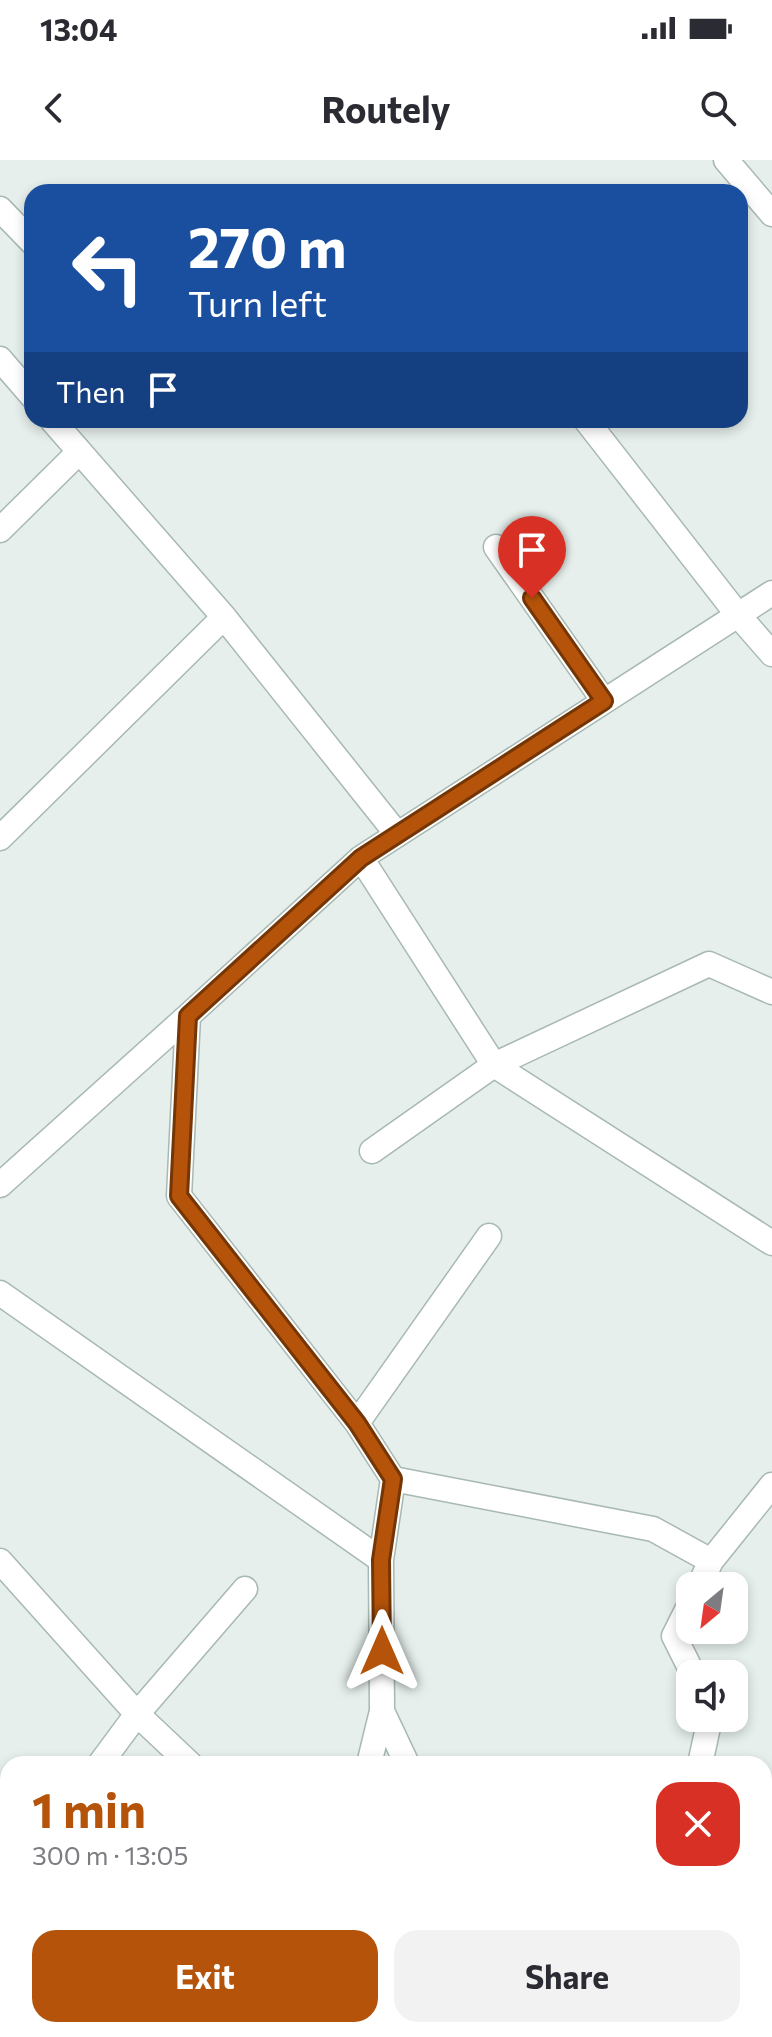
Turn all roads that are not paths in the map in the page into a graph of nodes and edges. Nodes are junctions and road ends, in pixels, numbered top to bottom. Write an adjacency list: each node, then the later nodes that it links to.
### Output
1 (726, 160): 2 (street)
2 (746, 184)
3 (748, 186): 5 (street)
4 (0, 209): 6 (street)
5 (772, 214)
6 (24, 234)
7 (0, 359): 8 (street)
8 (24, 387)
9 (59, 428): 11 (street)
10 (592, 428): 15 (street)
11 (79, 452): 12 (street); 16 (street)
12 (0, 530)
13 (496, 547): 18 (street)
14 (772, 593): 15 (street)
15 (738, 615): 17 (street); 18 (street)
16 (224, 617): 19 (street); 20 (street)
17 (772, 654)
18 (604, 701): 19 (street)
19 (397, 834): 21 (street)
20 (0, 838)
21 (361, 858): 23 (street); 24 (street)
22 (772, 992): 24 (street)
23 (188, 1016): 26 (street); 30 (street)
24 (494, 1065): 25 (street); 28 (street)
25 (372, 1151)
26 (0, 1185)
27 (489, 1236): 30 (street)
28 (772, 1243)
29 (0, 1293): 33 (street)
30 (357, 1423): 31 (street)
31 (393, 1479): 33 (street); 35 (street)
32 (772, 1485): 35 (street)
33 (381, 1560): 38 (street)
34 (0, 1561): 39 (street)
35 (711, 1561): 36 (street)
36 (706, 1572)
37 (245, 1589): 39 (street)
38 (382, 1711): 43 (street); 44 (street)
39 (137, 1714): 41 (street); 42 (street)
40 (707, 1732): 45 (street)
41 (106, 1756)
42 (182, 1756)
43 (371, 1756)
44 (403, 1756)
45 (702, 1756)

